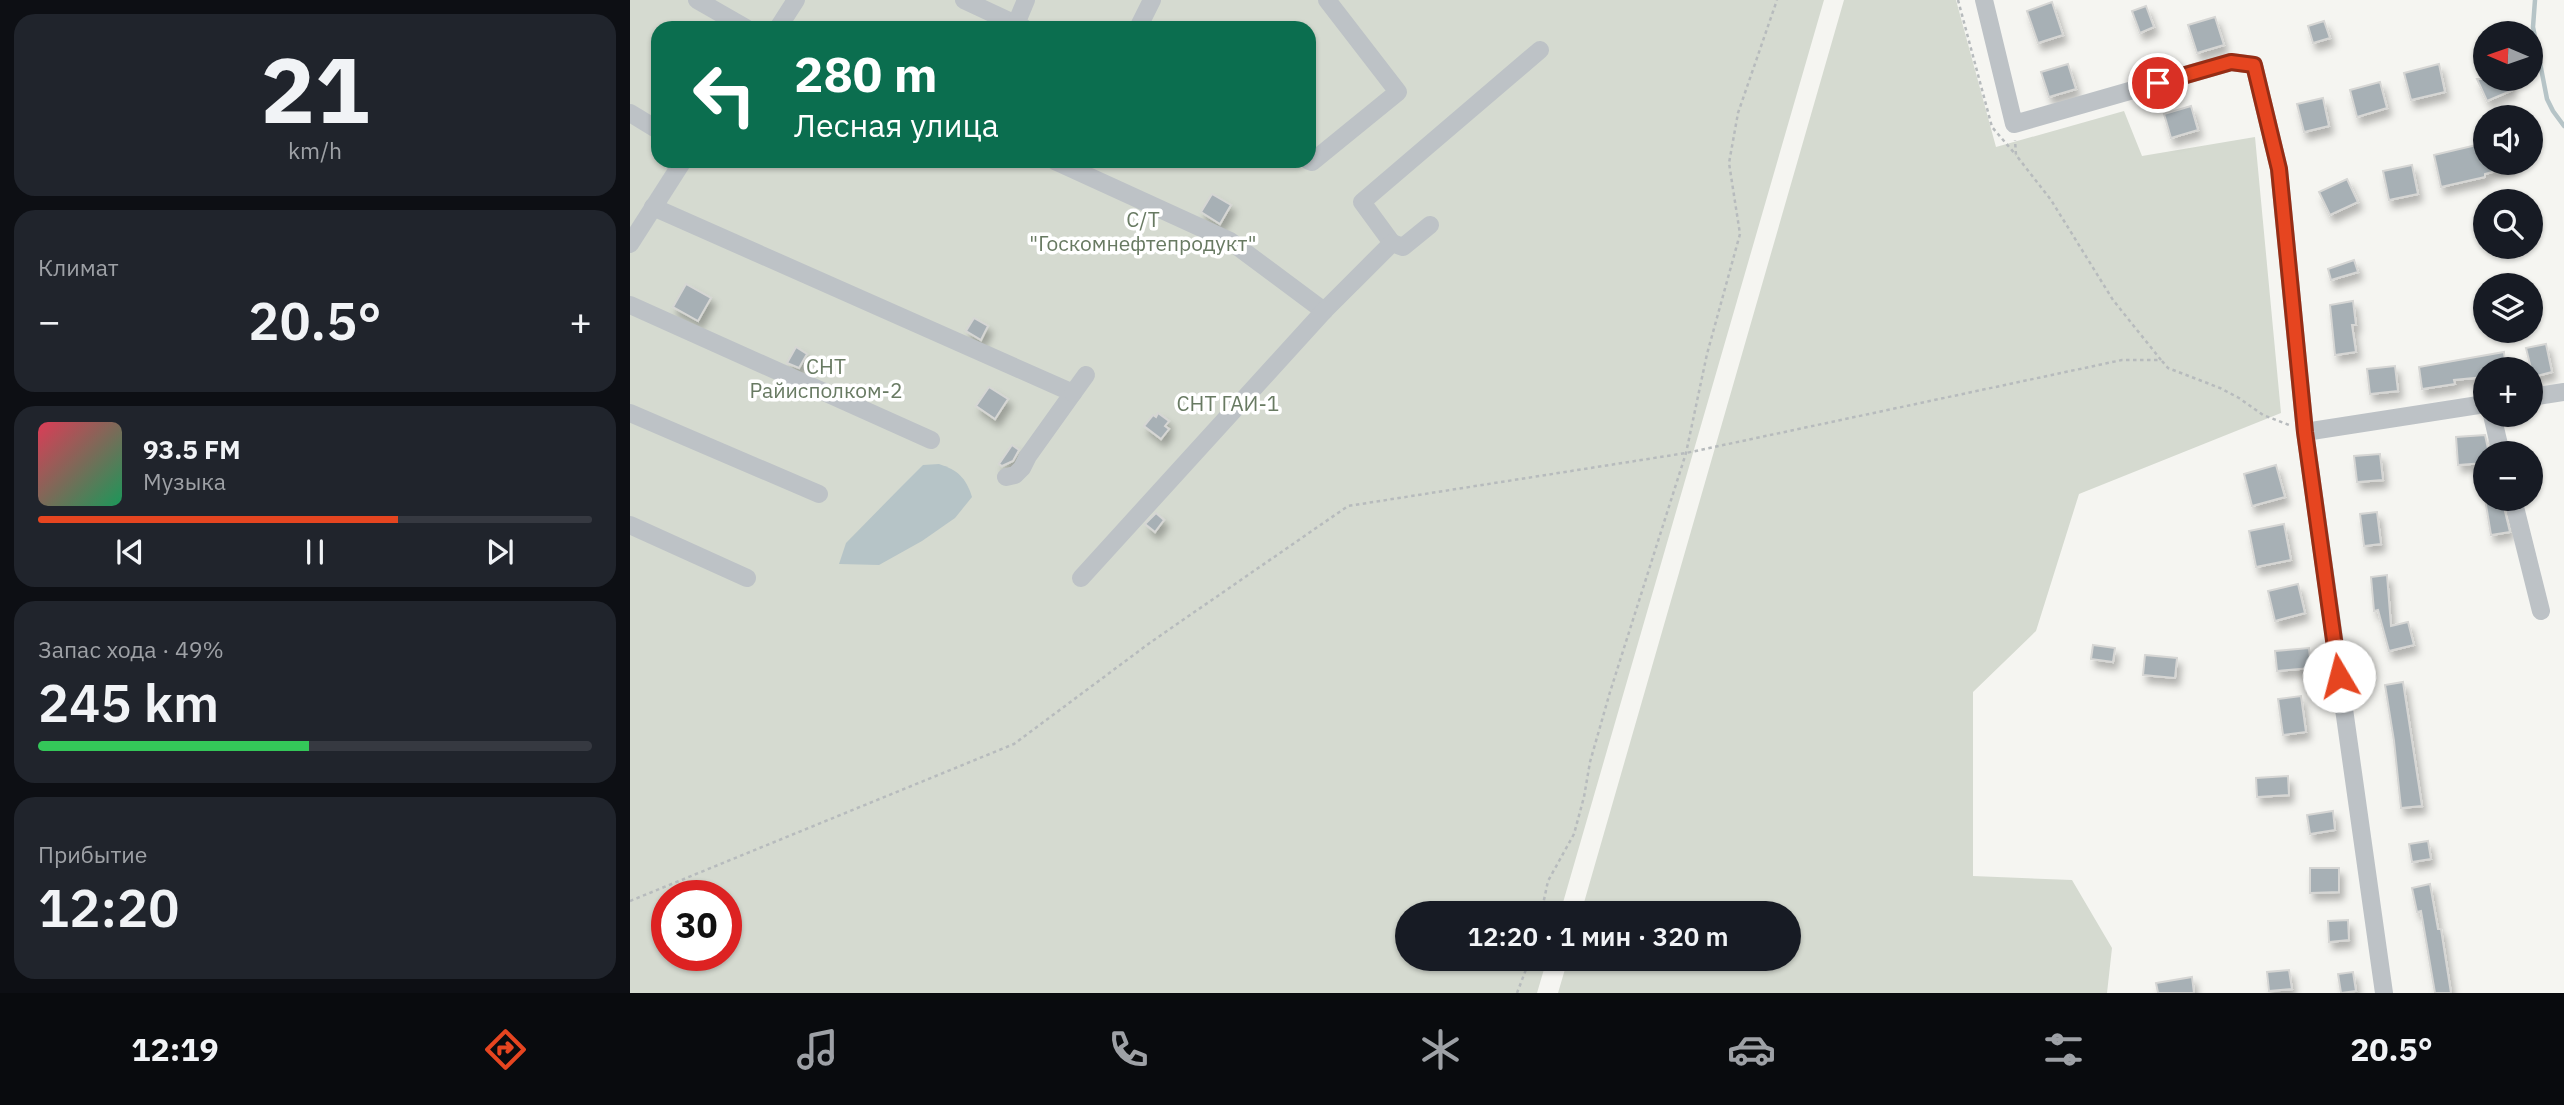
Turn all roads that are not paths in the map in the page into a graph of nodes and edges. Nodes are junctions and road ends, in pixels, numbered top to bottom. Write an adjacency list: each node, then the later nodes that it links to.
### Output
1 (697, 0): 8 (street)
2 (796, 0): 9 (street)
3 (964, 0): 10 (street)
4 (1026, 0): 11 (street)
5 (1152, 0): 12 (street)
6 (1327, 0): 16 (street)
7 (1984, 0): 31 (street)
8 (734, 21)
9 (782, 21)
10 (1009, 21)
11 (1021, 21)
12 (1142, 21)
13 (1540, 50): 22 (street)
14 (630, 113): 15 (street)
15 (651, 126)
16 (1316, 159)
17 (678, 168): 19 (street)
18 (1070, 168): 24 (street)
19 (653, 207): 21 (street); 27 (street)
20 (1430, 225): 22 (street)
21 (630, 243)
22 (1392, 243): 24 (street)
23 (630, 305): 32 (street)
24 (1324, 311): 38 (street)
25 (1086, 375): 27 (street)
26 (2564, 392): 28 (street)
27 (1073, 393): 33 (street)
28 (2543, 395)
29 (2473, 406): 31 (street)
30 (630, 413): 34 (street)
31 (2305, 432): 40 (street)
32 (931, 440)
33 (1006, 477)
34 (819, 494)
35 (2516, 511): 39 (street)
36 (630, 524): 37 (street)
37 (747, 578)
38 (1081, 578)
39 (2541, 611)
40 (2384, 993)

